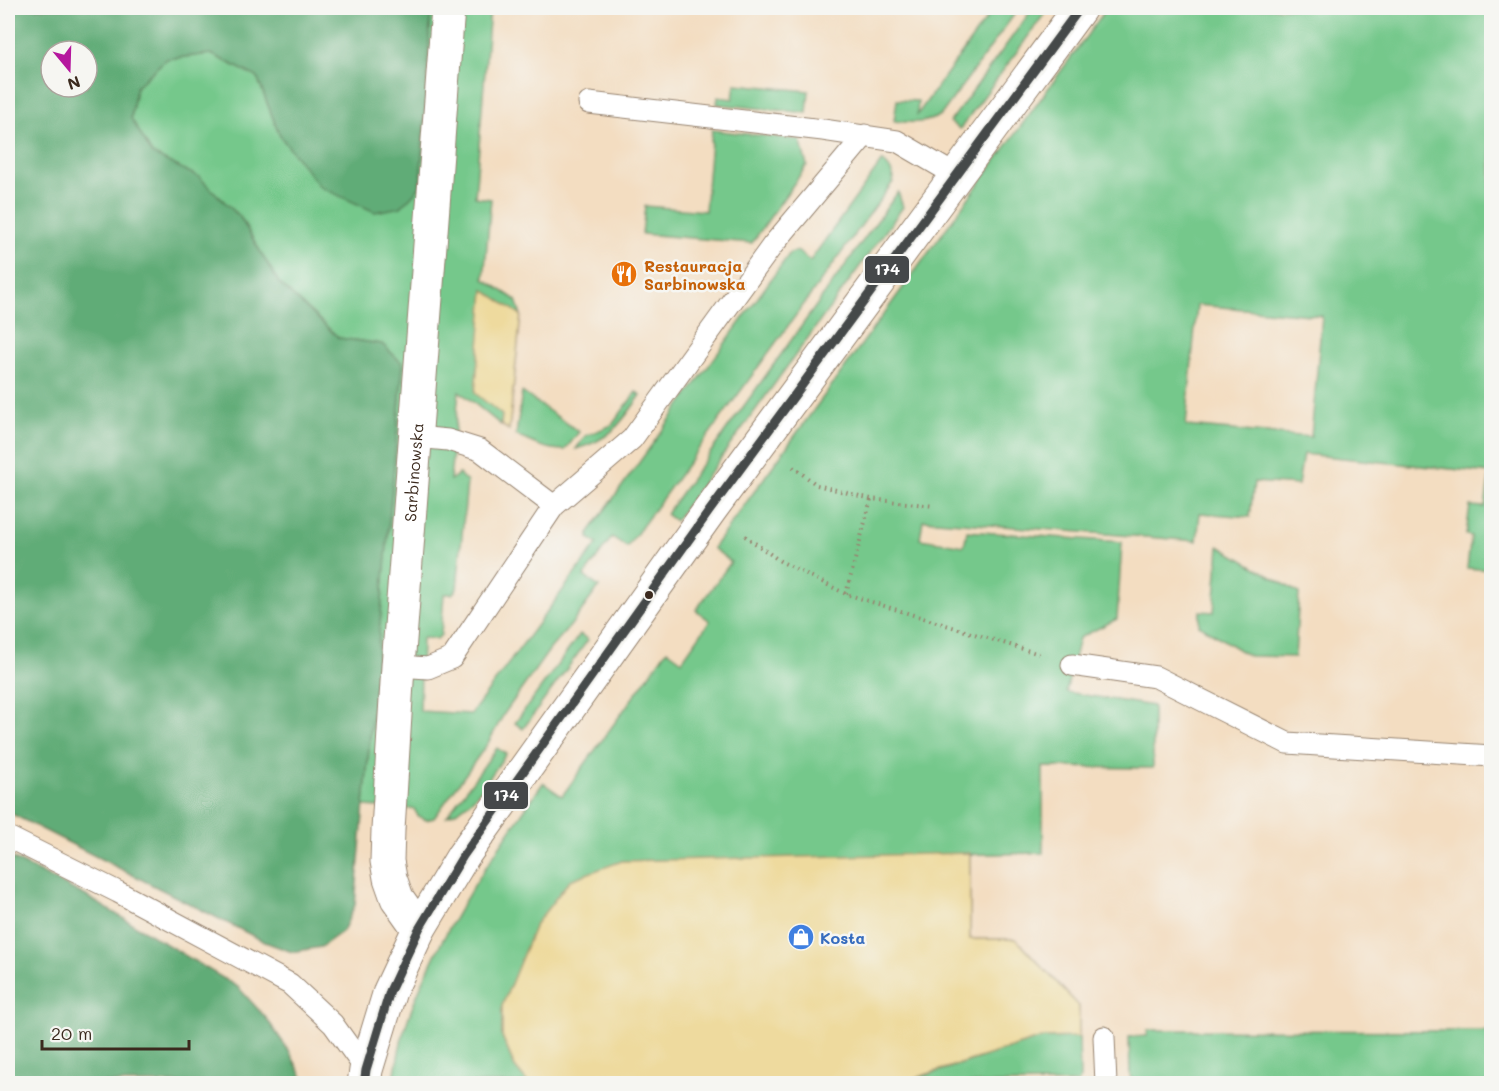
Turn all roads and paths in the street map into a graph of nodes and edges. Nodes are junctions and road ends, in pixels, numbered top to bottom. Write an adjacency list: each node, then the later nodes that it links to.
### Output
1 (448, 8): 6 (street, Sarbinowska)
2 (1080, 8): 5 (street)
3 (589, 103): 4 (lane)
4 (865, 135): 5 (lane); 9 (lane)
5 (957, 176): 7 (street)
6 (416, 437): 9 (lane); 14 (street, Sarbinowska)
7 (761, 442): 8 (path); 11 (street)
8 (871, 499): 10 (path); 12 (path)
9 (554, 506): 14 (lane)
10 (934, 506)
11 (710, 510): 12 (path); 17 (street)
12 (846, 594): 13 (path)
13 (1072, 665): 15 (lane)
14 (398, 666): 17 (street, Sarbinowska)
15 (1491, 756)
16 (8, 837): 19 (lane)
17 (419, 929): 19 (street)
18 (1104, 1037): 20 (lane)
19 (365, 1076)
20 (1106, 1083)

